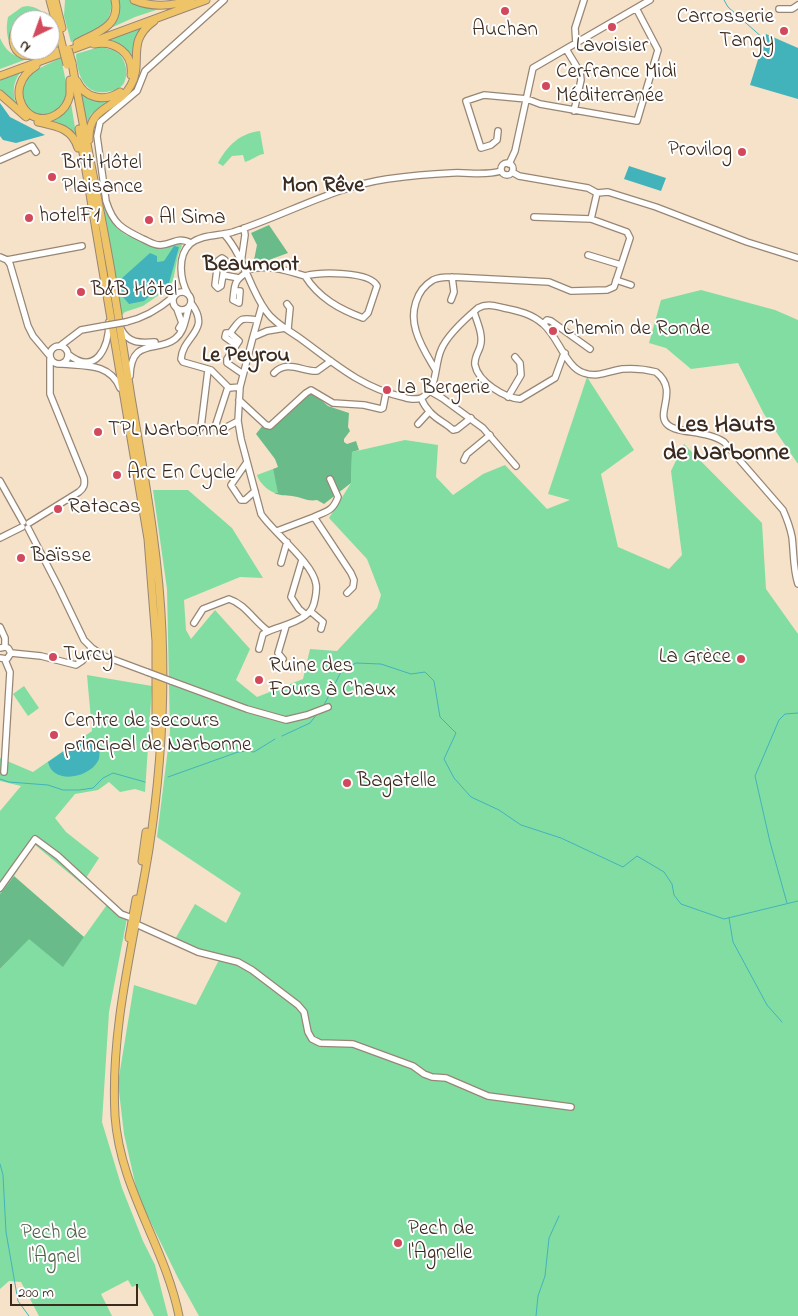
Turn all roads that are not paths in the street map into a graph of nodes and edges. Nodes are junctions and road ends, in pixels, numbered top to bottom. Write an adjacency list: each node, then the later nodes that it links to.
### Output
1 (115, 0): 17 (main road)
2 (134, 0): 3 (main road)
3 (191, 0)
4 (196, 0): 17 (main road)
5 (206, 0): 12 (main road)
6 (224, 0): 41 (street)
7 (584, 0): 15 (street)
8 (650, 0): 10 (street)
9 (798, 5): 11 (street)
10 (636, 8): 15 (street); 27 (street)
11 (779, 9)
12 (174, 12): 17 (main road); 31 (main road)
13 (60, 26): 22 (main road, bridge)
14 (4, 41): 16 (main road)
15 (576, 44): 18 (street)
16 (10, 47)
17 (71, 48): 19 (main road); 22 (main road)
18 (566, 49): 26 (street); 27 (street)
19 (60, 52)
20 (39, 60): 23 (main road)
21 (46, 60): 24 (main road)
22 (70, 64): 24 (main road); 31 (main road)
23 (0, 74)
24 (70, 80): 35 (main road)
25 (0, 94): 35 (main road)
26 (527, 99): 27 (street); 28 (street); 32 (street)
27 (574, 111)
28 (498, 131)
29 (36, 152): 30 (street)
30 (0, 160)
31 (91, 160): 67 (main road)
32 (509, 164): 33 (street); 34 (street)
33 (501, 171): 34 (street); 39 (street)
34 (512, 172): 36 (street)
35 (86, 177): 64 (main road)
36 (596, 193): 38 (street); 45 (street)
37 (534, 217): 38 (street)
38 (591, 219): 48 (street)
39 (244, 228): 40 (street); 47 (street)
40 (224, 234): 41 (street); 47 (street)
41 (191, 243): 51 (street)
42 (82, 246): 46 (street)
43 (588, 255): 48 (street)
44 (0, 257): 46 (street)
45 (798, 258)
46 (7, 260): 74 (street)
47 (241, 263): 49 (street)
48 (621, 265): 55 (street)
49 (246, 272): 52 (street); 54 (street); 63 (street)
50 (224, 275): 54 (street)
51 (182, 276): 58 (street); 59 (street)
52 (305, 276): 52 (street)
53 (452, 277): 55 (street); 60 (street); 84 (street)
54 (239, 278): 57 (street)
55 (616, 280): 56 (street)
56 (631, 285)
57 (235, 291)
58 (188, 294): 59 (street); 62 (street)
59 (174, 296): 65 (street); 69 (street)
60 (452, 300)
61 (287, 304): 72 (street)
62 (190, 305): 65 (street); 85 (street); 89 (street)
63 (262, 305): 68 (street); 72 (street)
64 (108, 308): 78 (street); 96 (main road)
65 (175, 308): 67 (street); 69 (street)
66 (474, 312): 70 (street); 84 (street); 94 (street)
67 (118, 317): 89 (main road)
68 (258, 320): 73 (street); 87 (street)
69 (126, 323): 71 (street, bridge)
70 (543, 324): 77 (street); 79 (street)
71 (103, 327): 75 (street); 78 (street)
72 (287, 329): 73 (street); 82 (street)
73 (253, 337): 87 (street)
74 (38, 342): 76 (street); 80 (street)
75 (60, 346): 76 (street); 78 (street)
76 (53, 348): 80 (street)
77 (590, 349)
78 (68, 352): 83 (street)
79 (565, 354): 94 (street); 117 (street)
80 (50, 357): 83 (street); 88 (street)
81 (515, 357): 94 (street)
82 (331, 361): 86 (street); 93 (street)
83 (61, 364): 88 (street); 96 (street)
84 (435, 369): 92 (street)
85 (208, 370): 90 (street); 102 (street)
86 (274, 373)
87 (243, 374): 91 (street)
88 (50, 383): 111 (street)
89 (129, 388): 134 (main road)
90 (229, 388): 91 (street); 100 (street)
91 (240, 388): 97 (street)
92 (430, 391): 95 (street); 99 (street)
93 (386, 393): 95 (street); 97 (street)
94 (508, 397)
95 (420, 398): 98 (street)
96 (125, 399): 134 (main road)
97 (239, 400): 100 (street)
98 (429, 412): 99 (street); 101 (street)
99 (470, 418): 103 (street)
100 (238, 421): 105 (street)
101 (418, 424)
102 (197, 432)
103 (490, 435): 104 (street); 106 (street)
104 (464, 460)
105 (246, 462): 109 (street); 109 (street)
106 (516, 466)
107 (330, 480): 110 (street)
108 (0, 481): 111 (street)
109 (255, 491): 112 (street)
110 (314, 517): 112 (street); 118 (street)
111 (26, 525): 113 (street); 126 (street)
112 (277, 531): 114 (street)
113 (0, 538)
114 (287, 542): 115 (street); 116 (street)
115 (302, 560): 119 (street); 119 (street)
116 (281, 563)
117 (798, 584)
118 (347, 593)
119 (308, 613): 121 (street); 123 (street)
120 (194, 623): 124 (street)
121 (286, 626): 124 (street); 130 (street)
122 (0, 628): 125 (street)
123 (321, 629)
124 (268, 631): 127 (street)
125 (3, 648): 128 (street)
126 (92, 648): 128 (street); 131 (street, bridge)
127 (258, 649)
128 (11, 653): 129 (street)
129 (2, 659): 132 (street)
130 (283, 659)
131 (328, 707)
132 (4, 772)
133 (0, 888): 134 (street)
134 (134, 921): 135 (street); 136 (main road); 137 (main road)
135 (571, 1107)
136 (175, 1316)
137 (179, 1316)

